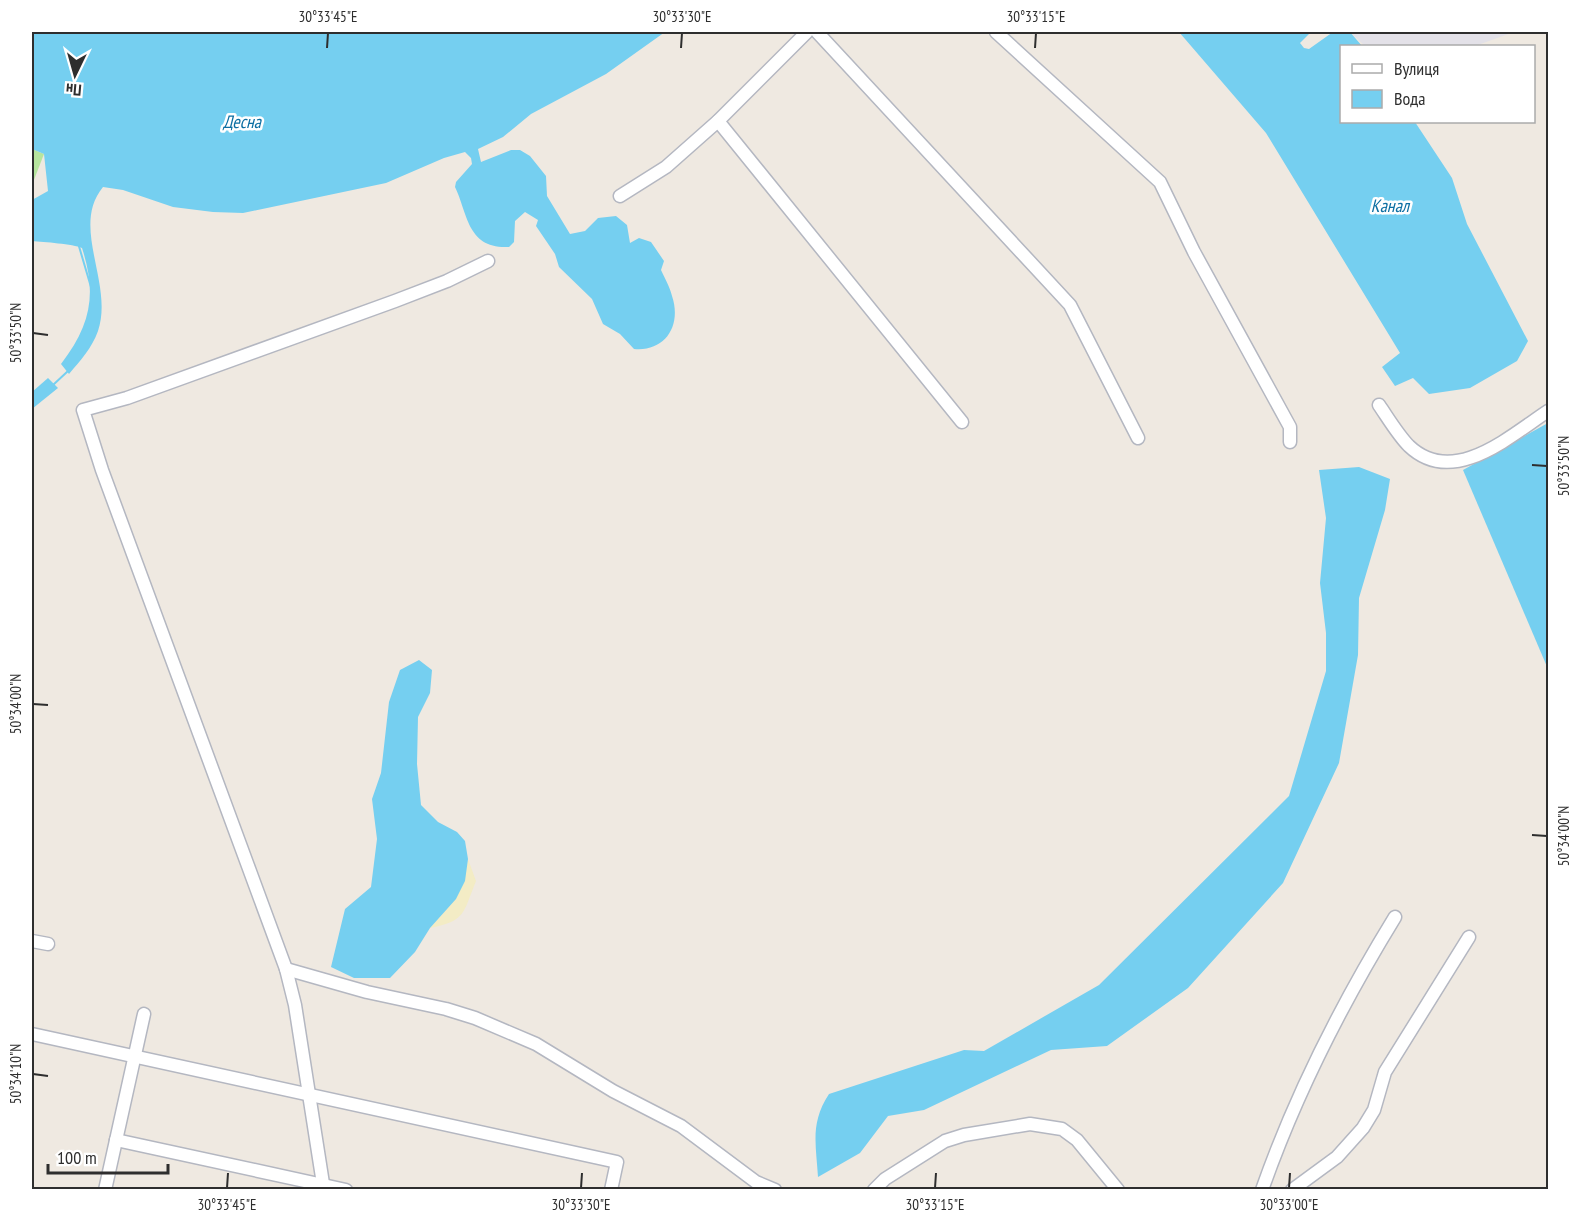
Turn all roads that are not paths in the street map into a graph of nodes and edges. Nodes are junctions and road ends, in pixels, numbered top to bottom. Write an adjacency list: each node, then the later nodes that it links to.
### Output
1 (807, 32): 4 (street)
2 (818, 32): 10 (street)
3 (996, 32): 11 (street)
4 (718, 121): 5 (street); 9 (street)
5 (620, 196)
6 (488, 261): 16 (street)
7 (1378, 405): 8 (street)
8 (1548, 411)
9 (962, 422)
10 (1138, 438)
11 (1290, 442)
12 (1395, 917): 29 (street)
13 (1469, 937): 30 (street)
14 (32, 941): 15 (street)
15 (48, 944)
16 (286, 969): 20 (street); 26 (street)
17 (144, 1014): 19 (street)
18 (32, 1034): 19 (street)
19 (134, 1057): 20 (street); 21 (street)
20 (308, 1094): 22 (street); 25 (street)
21 (116, 1140): 22 (street); 23 (street)
22 (324, 1187): 24 (street)
23 (105, 1190)
24 (346, 1190)
25 (611, 1190)
26 (775, 1190)
27 (874, 1190): 28 (street)
28 (1118, 1190)
29 (1262, 1190)
30 (1292, 1190)

